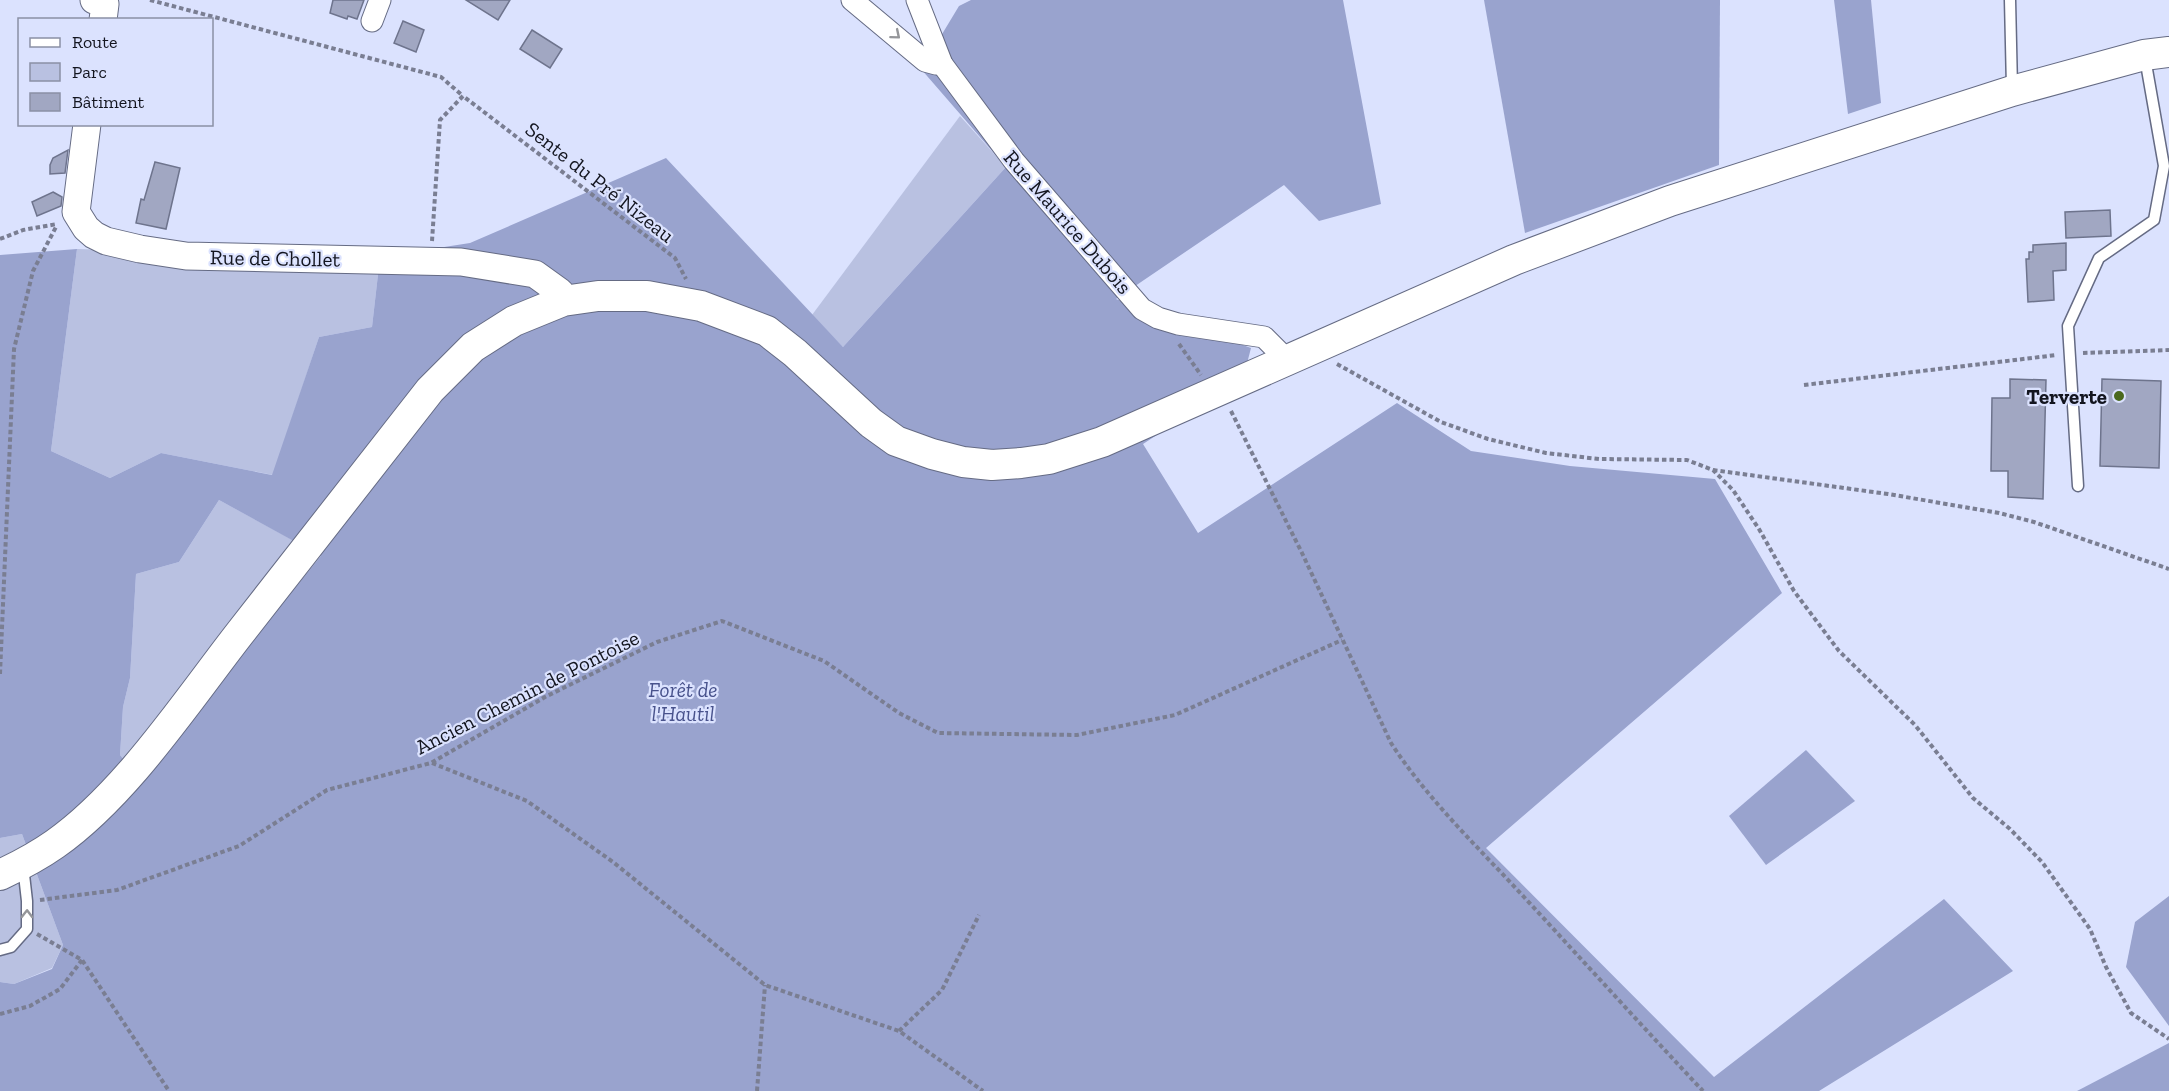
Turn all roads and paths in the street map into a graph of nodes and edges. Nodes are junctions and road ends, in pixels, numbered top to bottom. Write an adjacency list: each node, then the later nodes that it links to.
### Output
1 (150, 0): 10 (path, Sente du Pré Nizeau)
2 (380, 0): 6 (street)
3 (852, 0): 8 (street, one-way to 8)
4 (917, 0): 8 (street, Rue Maurice Dubois)
5 (2010, 0): 9 (lane)
6 (372, 21)
7 (2157, 53): 9 (main road); 20 (lane)
8 (942, 64): 21 (street, Rue Maurice Dubois)
9 (2012, 91): 17 (main road)
10 (463, 96): 14 (path); 16 (path, Sente du Pré Nizeau)
11 (87, 126): 12 (street)
12 (67, 218): 13 (path); 14 (street, Rue de Chollet); 28 (path)
13 (0, 239)
14 (431, 261): 15 (street, Rue de Chollet)
15 (563, 301): 16 (main road); 30 (main road)
16 (701, 306): 22 (main road)
17 (1314, 349): 21 (main road); 24 (path)
18 (2169, 350): 20 (path)
19 (1185, 352): 22 (path)
20 (2070, 354): 23 (path); 25 (lane)
21 (1285, 360): 22 (main road)
22 (1212, 383): 27 (path)
23 (1804, 385)
24 (1713, 470): 26 (path); 39 (path)
25 (2078, 486)
26 (2169, 568)
27 (1342, 640): 29 (path, Ancien Chemin de Pontoise); 43 (path)
28 (0, 674)
29 (431, 763): 31 (path, Ancien Chemin de Pontoise); 36 (path)
30 (11, 870): 31 (lane)
31 (27, 901): 33 (lane, one-way to 31)
32 (979, 915): 38 (path)
33 (27, 929): 34 (lane); 35 (path)
34 (0, 950)
35 (82, 960): 37 (path); 40 (path)
36 (765, 986): 38 (path); 41 (path)
37 (0, 1014)
38 (899, 1031): 42 (path)
39 (2169, 1039)
40 (169, 1091)
41 (757, 1091)
42 (983, 1091)
43 (1703, 1091)

